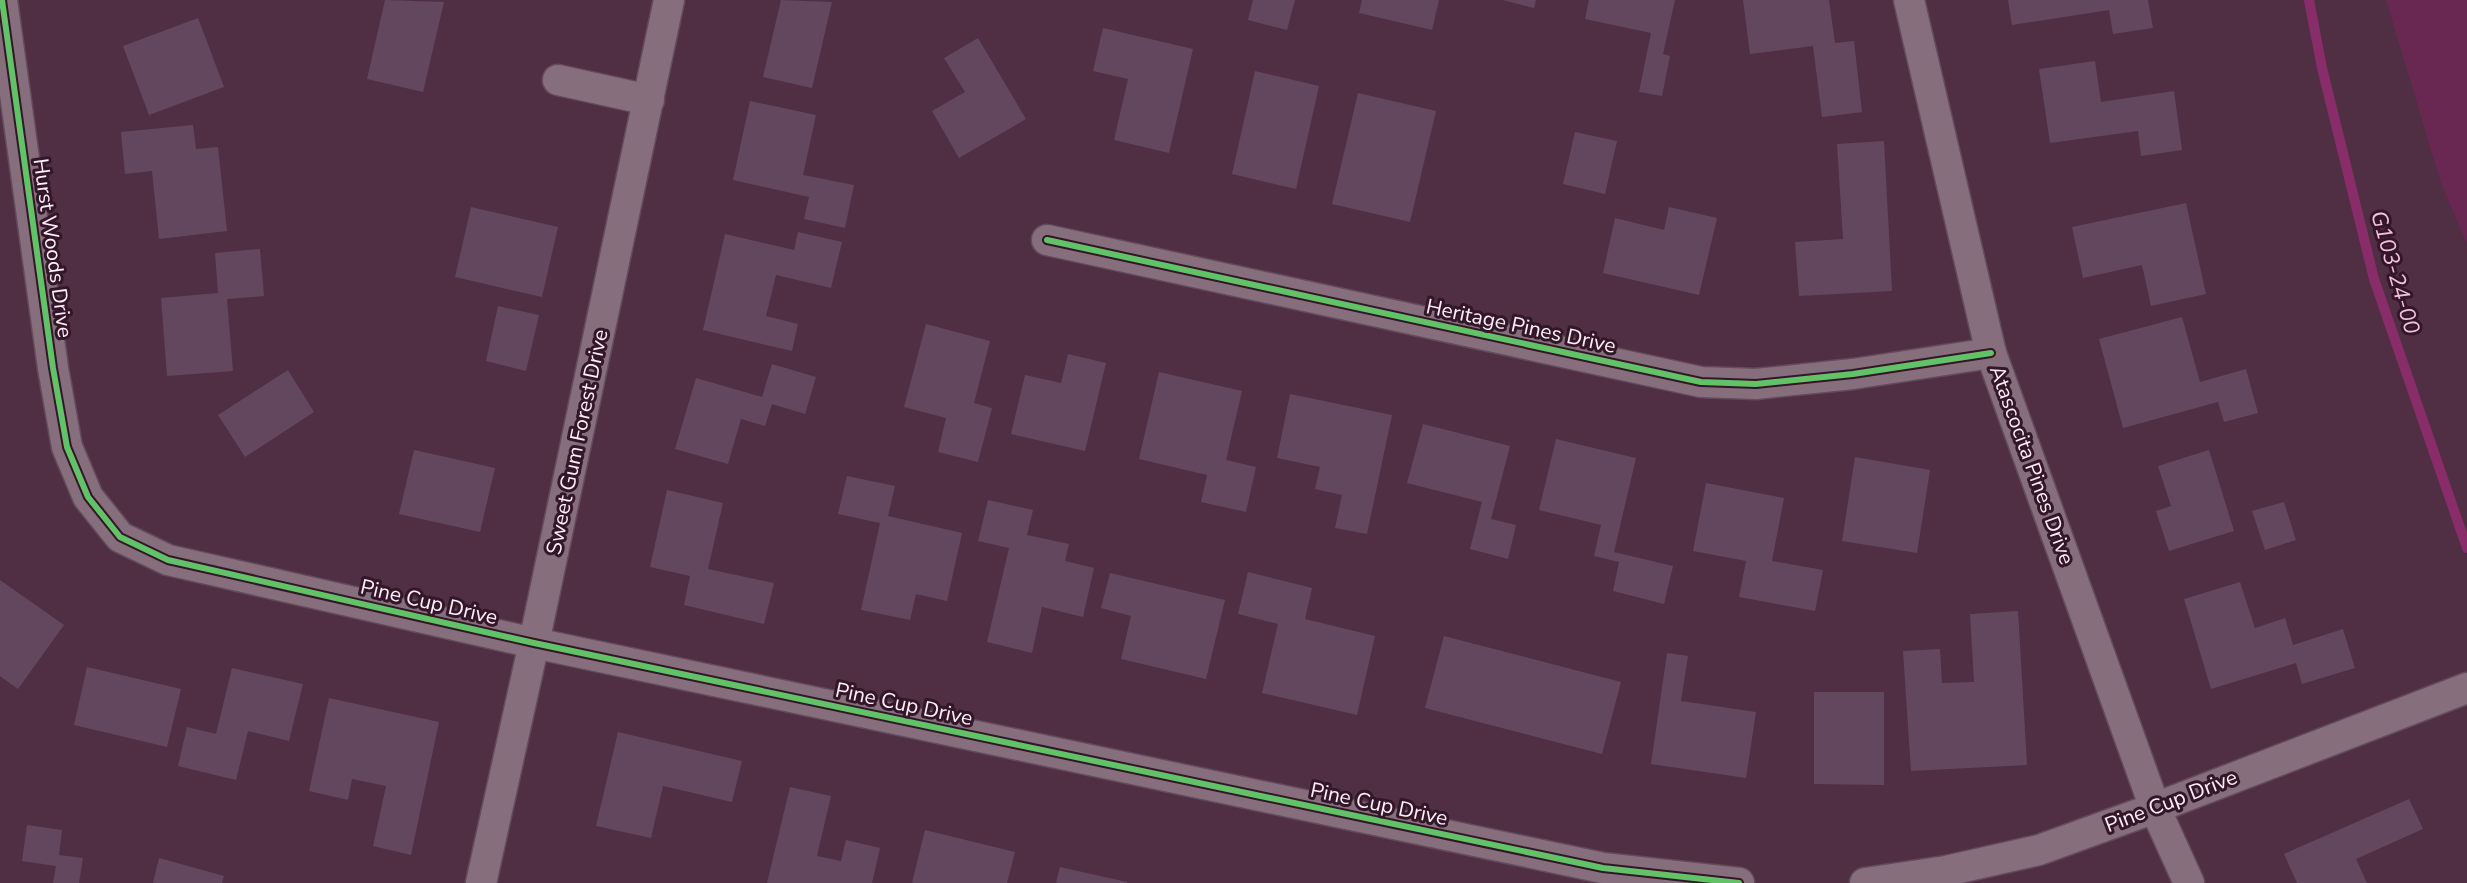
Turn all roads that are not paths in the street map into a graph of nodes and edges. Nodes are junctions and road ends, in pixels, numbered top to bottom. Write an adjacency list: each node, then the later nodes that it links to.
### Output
1 (2, 0): 8 (street, Hurst Woods Drive)
2 (669, 0): 5 (street, Sweet Gum Forest Drive)
3 (1909, 0): 7 (street, Atascocita Pines Drive)
4 (558, 81): 5 (street)
5 (649, 100): 9 (street, Sweet Gum Forest Drive)
6 (1047, 240): 7 (street, Heritage Pines Drive)
7 (1991, 353): 11 (street, Atascocita Pines Drive)
8 (88, 497): 9 (street, Pine Cup Drive)
9 (534, 643): 12 (street, Sweet Gum Forest Drive); 13 (street, Pine Cup Drive)
10 (2467, 688): 11 (street, Pine Cup Drive)
11 (2156, 808): 14 (street, Pine Cup Drive); 15 (street, Atascocita Pines Drive)
12 (481, 883)
13 (1739, 883)
14 (1865, 883)
15 (2188, 883)

